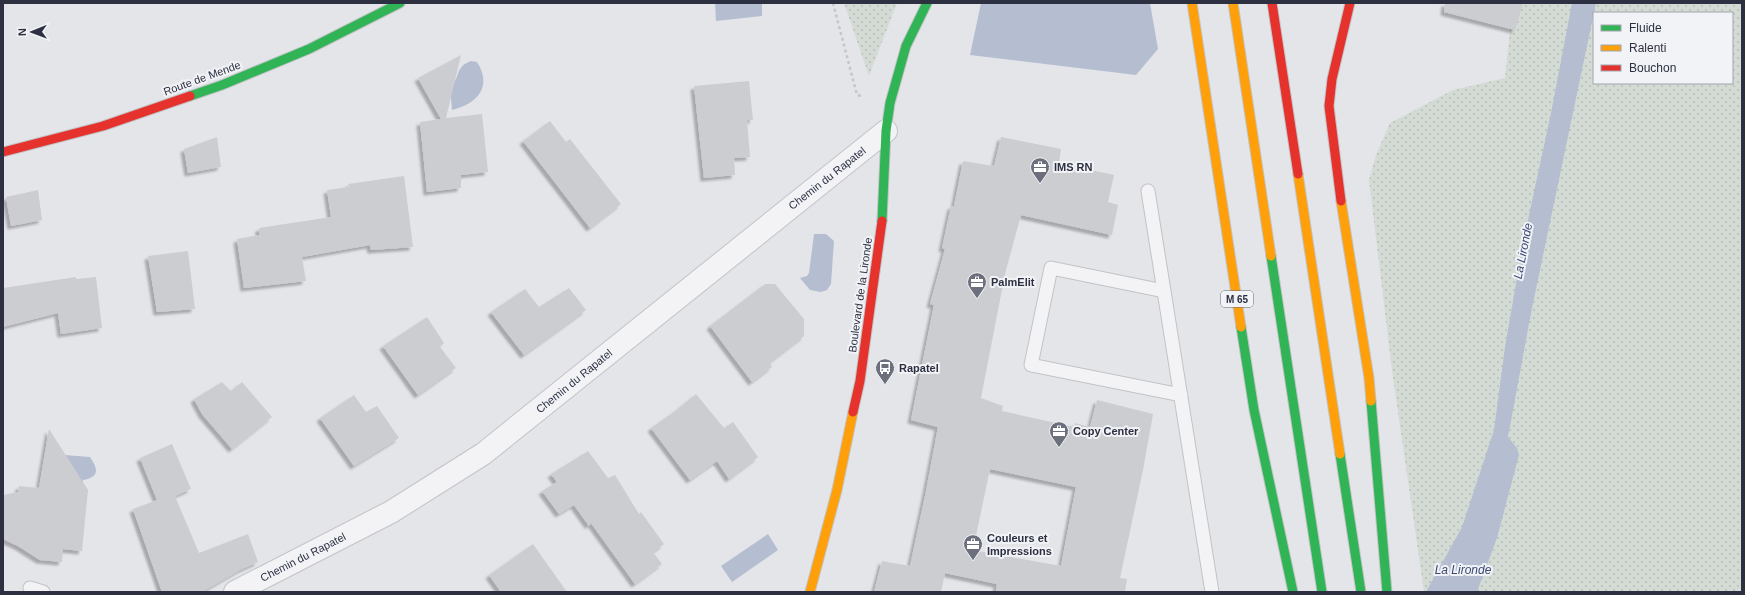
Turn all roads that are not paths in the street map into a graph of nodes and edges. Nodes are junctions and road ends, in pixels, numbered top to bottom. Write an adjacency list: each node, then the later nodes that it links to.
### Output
1 (400, 3): 8 (main road, Route de Mende)
2 (927, 3): 7 (main road, Boulevard de la Lironde)
3 (1192, 3): 17 (main road, M 65)
4 (1233, 3): 18 (main road)
5 (1272, 3): 19 (main road)
6 (1350, 3): 20 (main road)
7 (886, 131): 14 (street, Chemin du Rapatel); 15 (main road, Boulevard de la Lironde)
8 (3, 152)
9 (1148, 191): 10 (lane)
10 (1164, 290): 11 (lane); 11 (lane)
11 (1181, 395): 16 (lane)
12 (30, 588): 13 (lane)
13 (43, 592)
14 (235, 592)
15 (810, 592)
16 (1212, 592)
17 (1293, 592)
18 (1322, 592)
19 (1360, 592)
20 (1387, 592)

